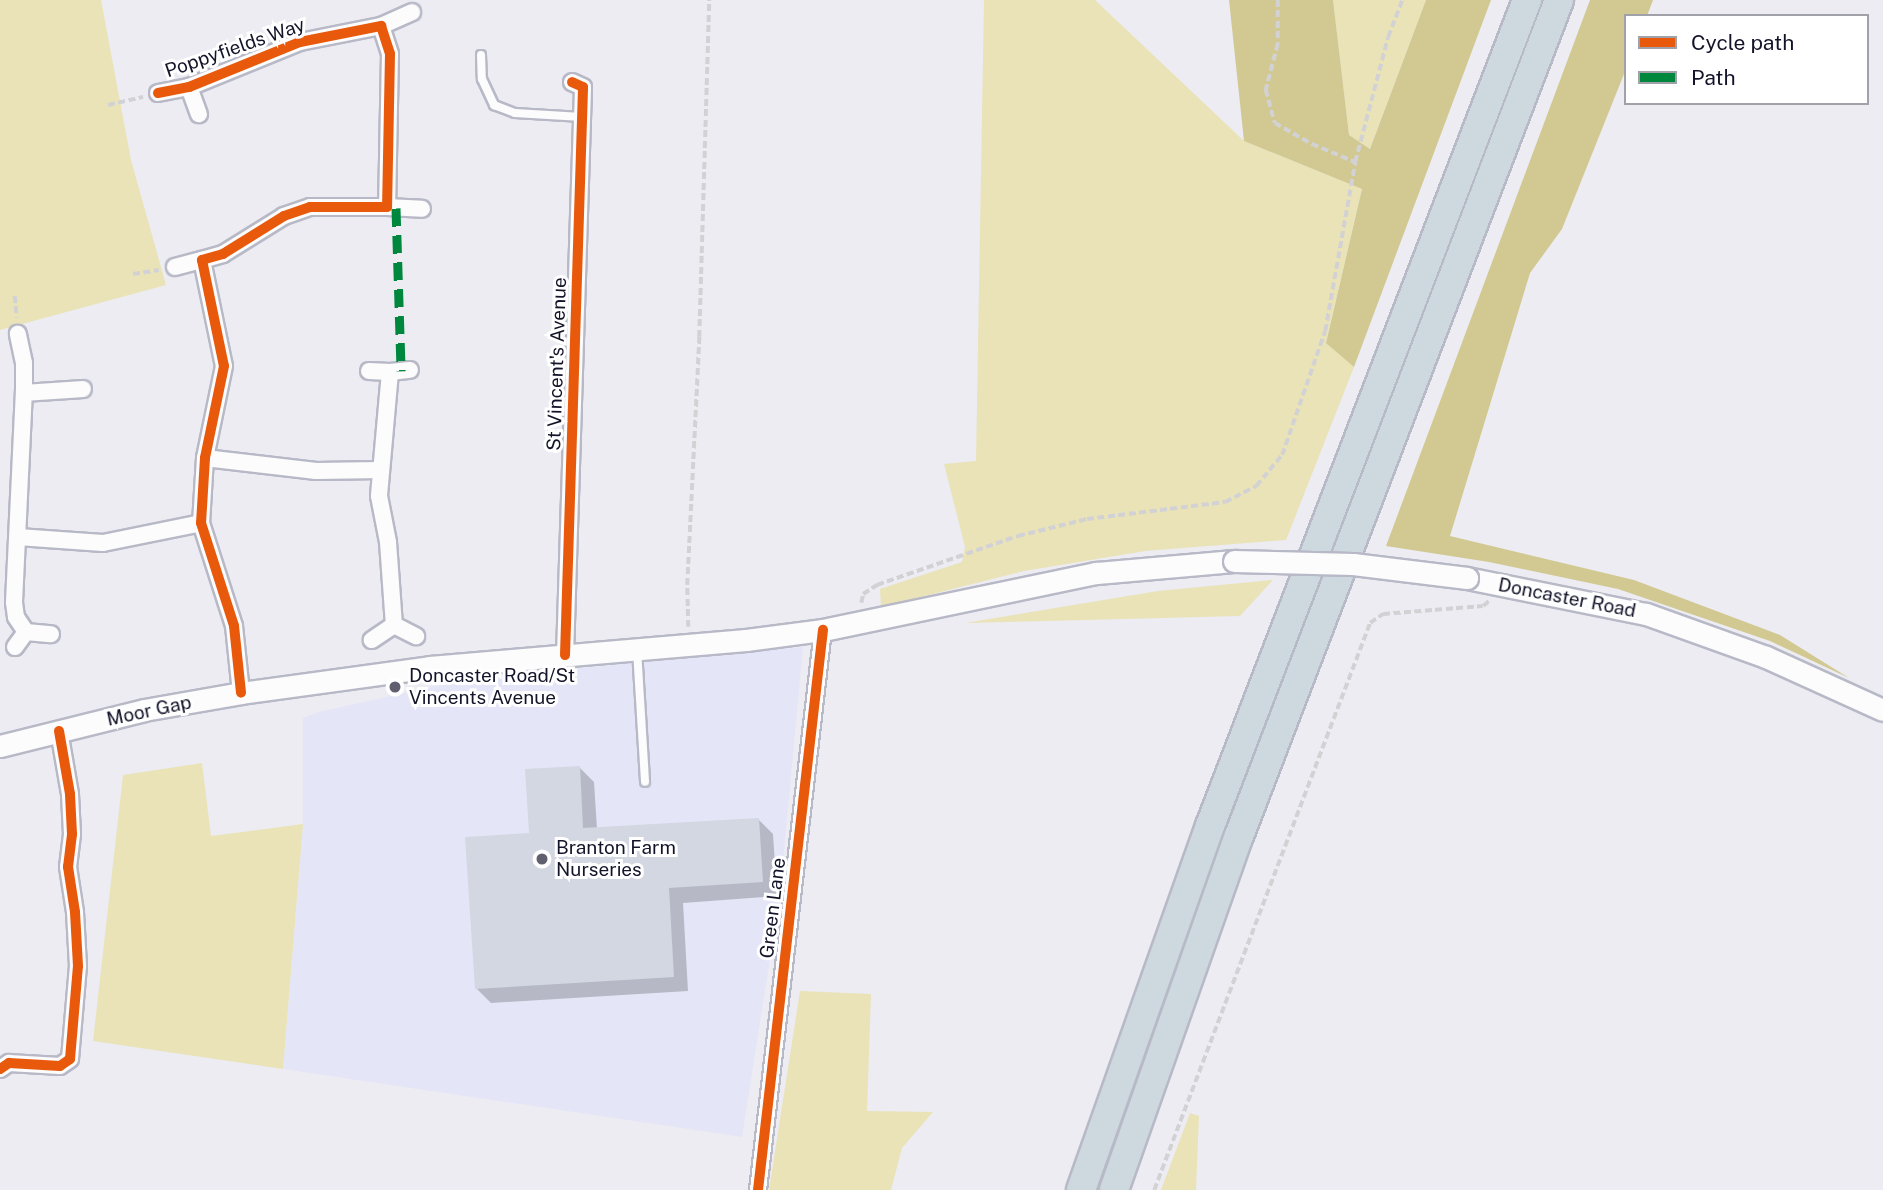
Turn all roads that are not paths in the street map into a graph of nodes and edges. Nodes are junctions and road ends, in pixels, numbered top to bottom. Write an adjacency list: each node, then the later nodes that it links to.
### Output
1 (1527, 0): 41 (highway)
2 (1559, 0): 42 (highway)
3 (412, 12): 4 (street, Poppyfields Way)
4 (381, 26): 7 (street, Poppyfields Way); 11 (street)
5 (481, 55): 10 (lane)
6 (584, 84): 10 (street, St Vincent's Avenue)
7 (189, 87): 8 (street, Poppyfields Way); 9 (street)
8 (158, 93)
9 (199, 114)
10 (582, 117): 33 (street, St Vincent's Avenue)
11 (387, 207): 12 (street); 13 (street)
12 (422, 209)
13 (202, 260): 14 (street); 21 (street)
14 (175, 267)
15 (18, 334): 20 (street)
16 (410, 370): 18 (street)
17 (369, 371): 18 (street)
18 (390, 372): 22 (street)
19 (83, 389): 20 (street)
20 (24, 393): 24 (street)
21 (205, 458): 22 (street); 23 (street)
22 (381, 470): 25 (street)
23 (201, 523): 24 (street); 34 (street)
24 (18, 537): 27 (street)
25 (394, 625): 29 (street); 30 (street)
26 (823, 630): 32 (main road, Moor Gap); 35 (main road, Doncaster Road, bridge); 40 (street, Green Lane)
27 (26, 632): 28 (street); 31 (street)
28 (51, 634)
29 (416, 636)
30 (372, 640)
31 (15, 647)
32 (637, 650): 33 (main road, Moor Gap); 38 (lane)
33 (565, 655): 34 (main road, Moor Gap)
34 (241, 693): 36 (main road, Moor Gap)
35 (1883, 710)
36 (59, 731): 37 (main road, Moor Gap); 39 (street)
37 (0, 746)
38 (645, 782)
39 (0, 1069)
40 (758, 1190)
41 (1081, 1190)
42 (1114, 1190)

